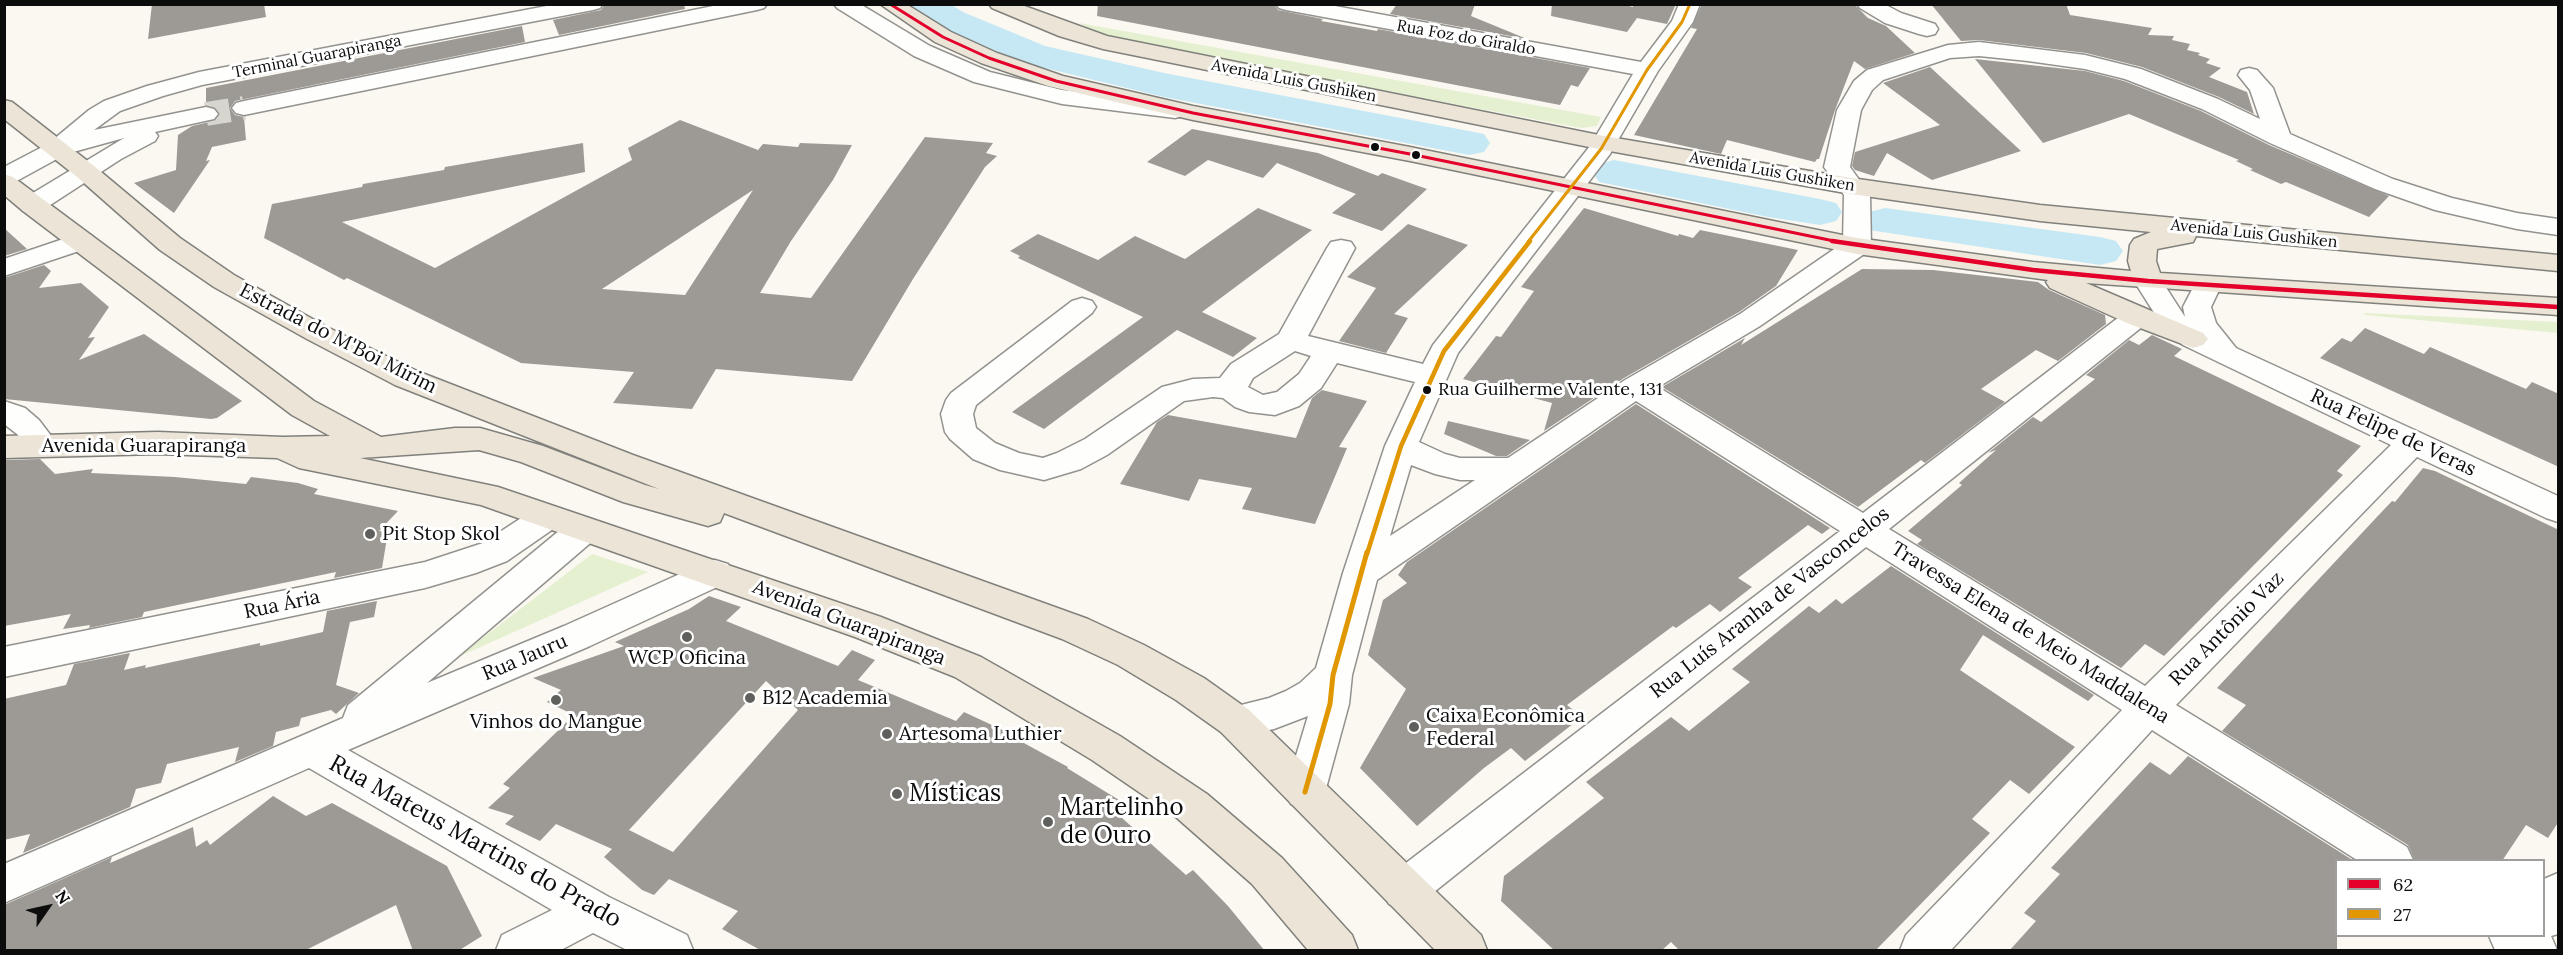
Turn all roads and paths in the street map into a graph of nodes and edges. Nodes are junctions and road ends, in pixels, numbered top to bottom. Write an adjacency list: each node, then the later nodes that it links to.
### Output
1 (593, 4): 14 (street, Terminal Guarapiranga)
2 (757, 4): 16 (street, Terminal Guarapiranga)
3 (844, 4): 17 (street)
4 (890, 4): 17 (main road)
5 (999, 4): 21 (main road, Avenida Luis Gushiken)
6 (1286, 4): 12 (street, Rua Foz do Giraldo)
7 (1690, 4): 12 (street)
8 (1867, 4): 10 (street)
9 (1915, 4): 10 (street)
10 (1927, 29): 11 (street)
11 (1948, 51): 20 (street); 25 (street)
12 (1647, 70): 21 (street)
13 (2249, 75): 20 (street)
14 (200, 79): 19 (street); 22 (street, Terminal Guarapiranga)
15 (4, 107): 22 (main road, Estrada do M'Boi Mirim)
16 (244, 108)
17 (1192, 113): 26 (main road)
18 (206, 114): 19 (street)
19 (180, 119): 22 (street); 23 (street)
20 (2279, 138): 28 (street)
21 (1604, 143): 25 (main road, Avenida Luis Gushiken); 26 (street)
22 (57, 149): 23 (main road, Estrada do M'Boi Mirim); 24 (street)
23 (85, 171): 27 (street); 61 (main road, Estrada do M'Boi Mirim)
24 (4, 180): 27 (main road)
25 (1851, 186): 30 (main road, Avenida Luis Gushiken); 31 (street)
26 (1571, 189): 31 (main road); 45 (street)
27 (32, 205): 29 (main road)
28 (2559, 227)
29 (81, 241): 34 (street); 48 (main road)
30 (2311, 241): 33 (main road, Avenida Luis Gushiken); 36 (main road)
31 (1857, 246): 35 (main road); 46 (street)
32 (1341, 248): 42 (street)
33 (2559, 263)
34 (4, 268)
35 (2033, 270): 36 (main road); 40 (main road)
36 (2148, 281): 37 (main road); 41 (street, Rua Felipe de Veras)
37 (2207, 286): 38 (main road); 44 (street, Rua Felipe de Veras)
38 (2559, 307)
39 (1082, 308): 47 (street)
40 (2137, 317): 41 (main road); 62 (street, Rua Luís Aranha de Vasconcelos)
41 (2193, 339): 44 (street, Rua Felipe de Veras)
42 (1291, 340): 43 (street); 47 (street)
43 (1329, 352): 45 (street); 47 (street)
44 (2228, 355): 50 (street, Rua Felipe de Veras)
45 (1431, 376): 53 (street)
46 (1636, 387): 57 (street); 62 (street, Travessa Elena de Meio Maddalena)
47 (1232, 390)
48 (303, 408): 51 (main road); 56 (main road)
49 (4, 411): 52 (street)
50 (2413, 442): 59 (street, Rua Felipe de Veras); 68 (street, Rua Antônio Vaz)
51 (234, 445): 52 (main road, Avenida Guarapiranga); 55 (main road, Avenida Guarapiranga)
52 (42, 446): 54 (main road, Avenida Guarapiranga)
53 (1401, 446): 57 (street); 65 (street)
54 (4, 447)
55 (282, 448): 56 (main road, Avenida Guarapiranga); 58 (main road, Avenida Guarapiranga)
56 (377, 448): 58 (main road); 61 (main road)
57 (1514, 469): 65 (street)
58 (486, 495): 60 (main road, Avenida Guarapiranga)
59 (2559, 510)
60 (547, 517): 63 (main road, Avenida Guarapiranga); 66 (street, Rua Ária)
61 (782, 521): 69 (main road)
62 (1864, 529): 68 (street, Travessa Elena de Meio Maddalena); 74 (street, Rua Luís Aranha de Vasconcelos)
63 (583, 530): 64 (main road, Avenida Guarapiranga); 70 (street, Rua Jauru)
64 (715, 573): 70 (street, Rua Jauru); 80 (main road, Avenida Guarapiranga)
65 (1361, 573): 67 (street)
66 (4, 662)
67 (1333, 675): 69 (street); 71 (street)
68 (2149, 707): 72 (street, Travessa Elena de Meio Maddalena); 82 (street, Rua Antônio Vaz)
69 (1235, 721): 71 (main road)
70 (322, 744): 73 (street, Rua Jauru); 76 (street, Rua Mateus Martins do Prado)
71 (1305, 792): 74 (main road)
72 (2389, 859)
73 (4, 884)
74 (1404, 890): 81 (main road)
75 (2559, 893): 77 (street)
76 (593, 911): 78 (street); 79 (street, Rua Mateus Martins do Prado)
77 (2545, 914)
78 (518, 951)
79 (671, 951)
80 (1336, 951)
81 (1465, 951)
82 (1922, 951)

